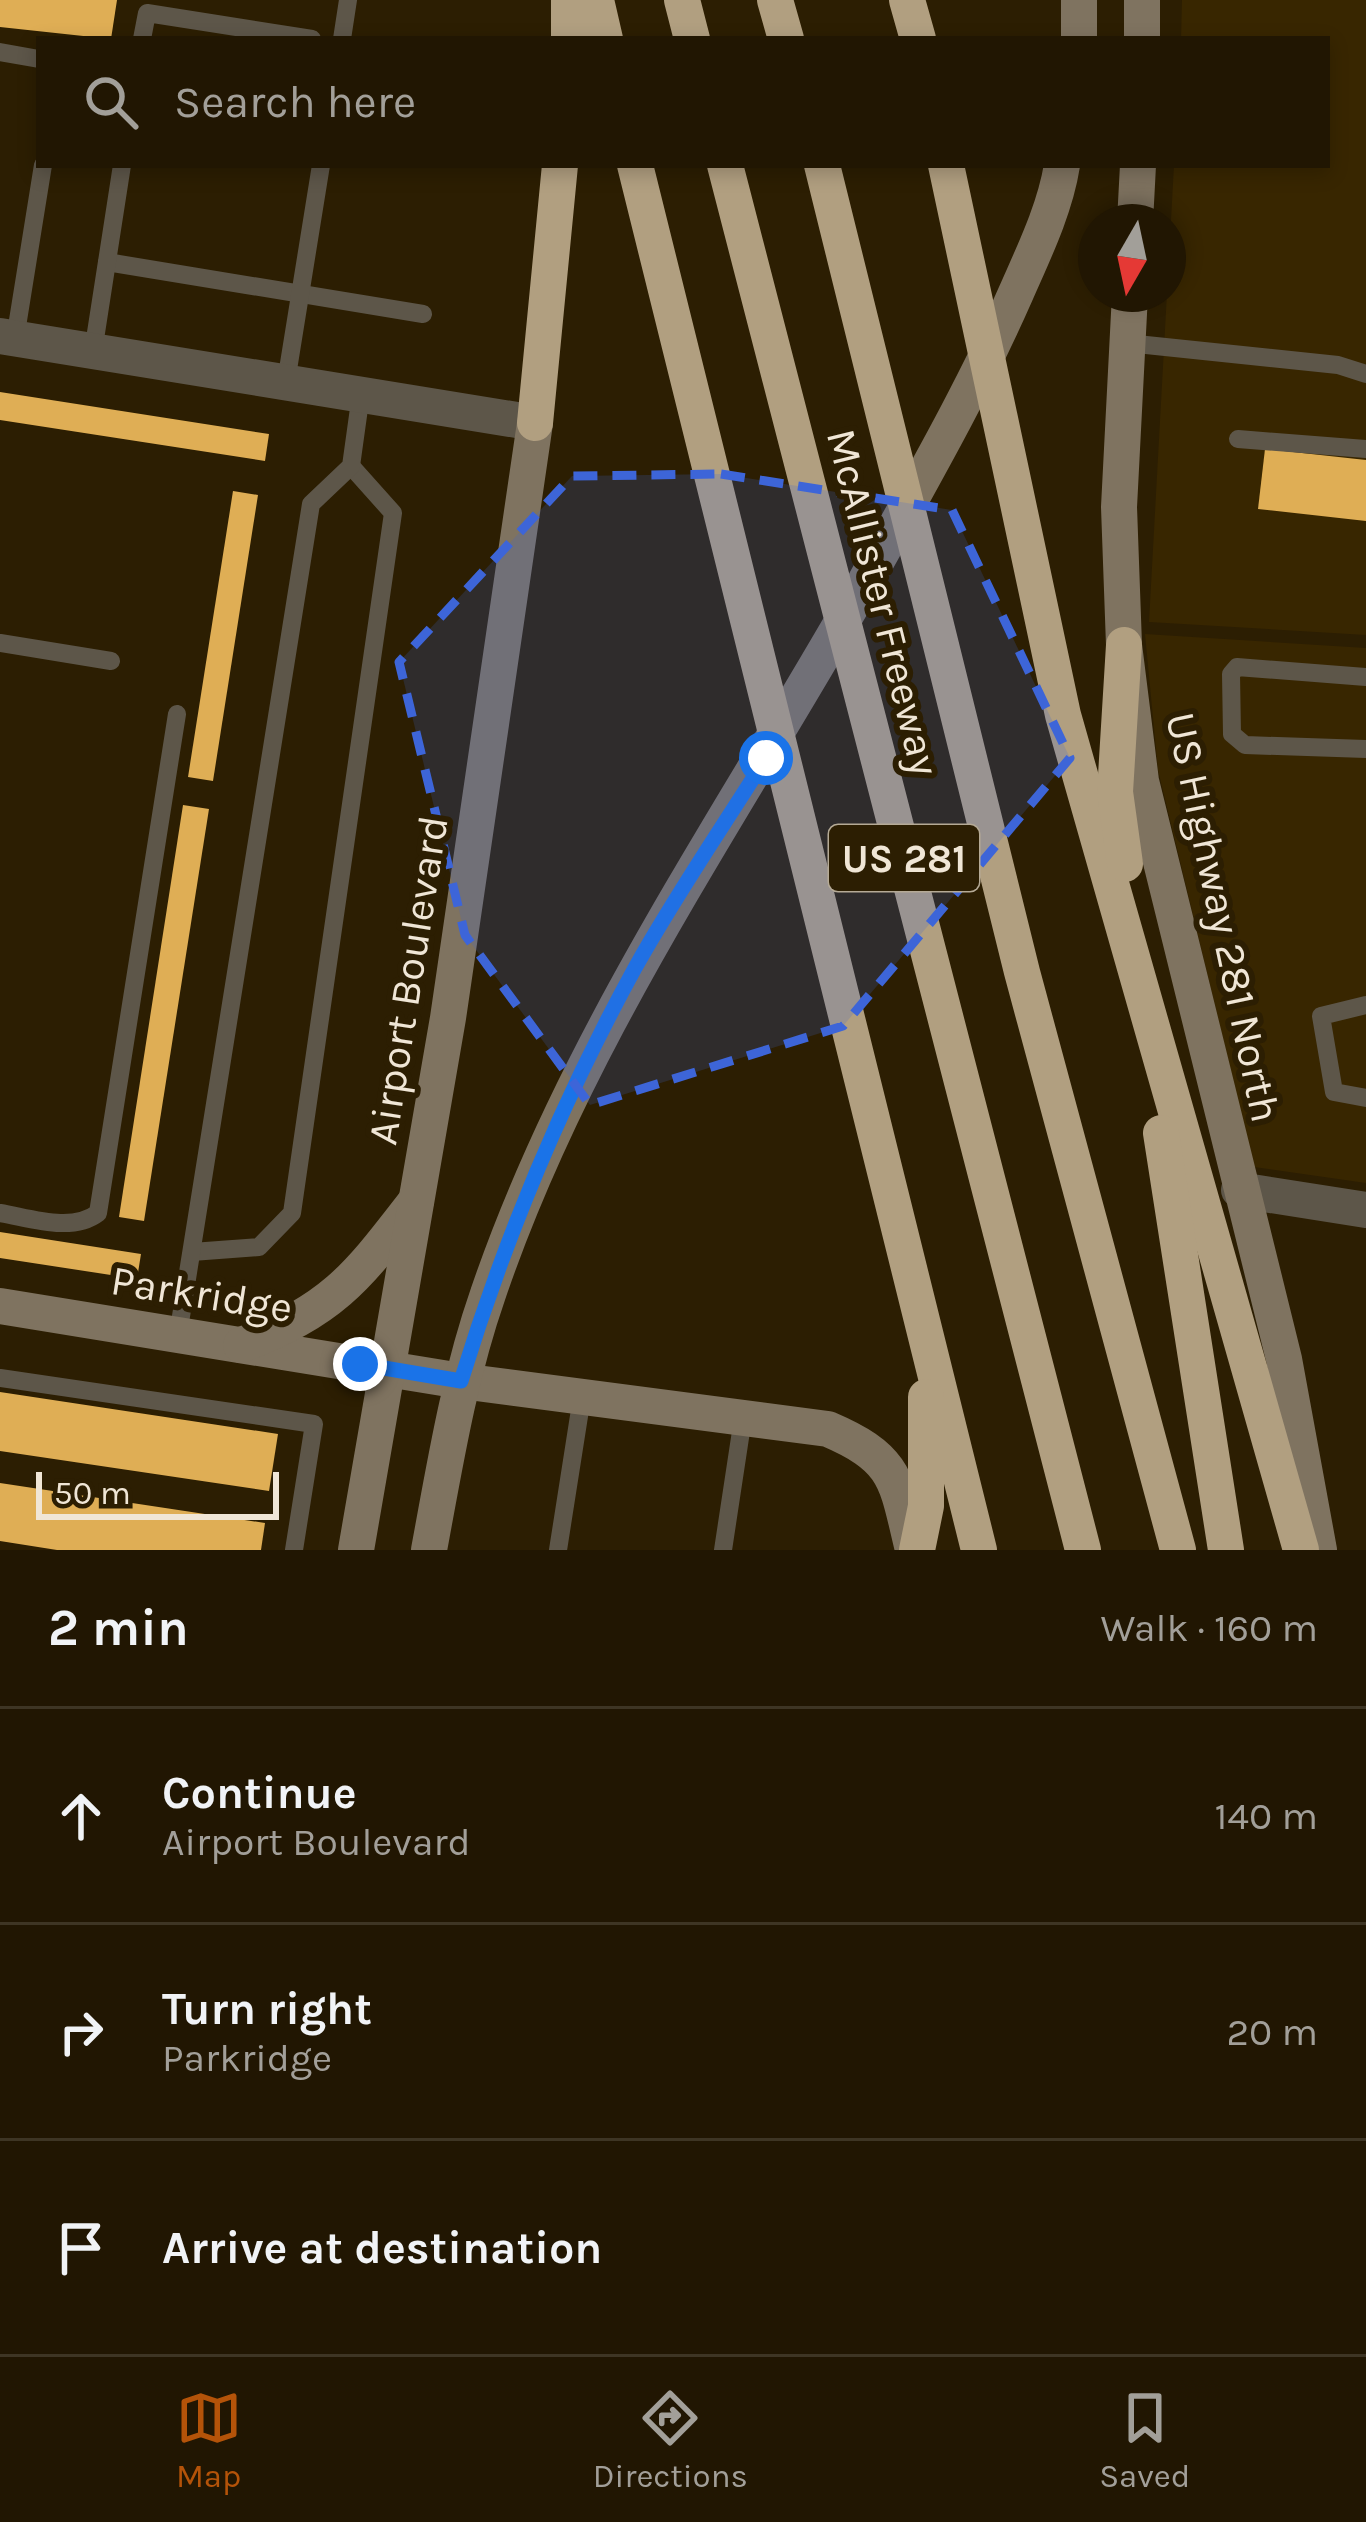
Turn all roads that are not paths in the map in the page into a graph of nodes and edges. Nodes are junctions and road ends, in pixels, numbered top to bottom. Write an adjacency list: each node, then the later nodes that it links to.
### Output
1 (347, 0): 12 (lane)
2 (569, 0): 13 (highway)
3 (596, 0): 14 (highway)
4 (682, 0): 15 (highway)
5 (775, 0): 16 (highway)
6 (907, 0): 17 (highway)
7 (1078, 0): 18 (main road)
8 (1142, 0): 19 (main road)
9 (148, 6): 10 (lane); 11 (lane)
10 (143, 36)
11 (297, 36)
12 (342, 36)
13 (569, 36)
14 (604, 36)
15 (691, 36)
16 (785, 36)
17 (917, 36)
18 (1079, 36)
19 (1142, 36)
20 (0, 52): 21 (lane)
21 (36, 58)
22 (42, 168): 37 (lane)
23 (122, 168): 33 (lane)
24 (321, 168): 34 (lane)
25 (560, 168): 43 (highway)
26 (636, 168): 62 (highway)
27 (726, 168): 76 (highway, McAllister Freeway / US 281)
28 (823, 168): 77 (highway, McAllister Freeway / US 281)
29 (947, 168): 79 (highway)
30 (1061, 168): 66 (main road)
31 (1138, 168): 32 (main road)
32 (1136, 204)
33 (107, 262): 34 (lane); 39 (lane)
34 (300, 294): 36 (lane); 41 (lane)
35 (1129, 312): 38 (main road, US Highway 281 North)
36 (423, 314)
37 (8, 337): 39 (street)
38 (1127, 343): 40 (lane); 48 (main road, US Highway 281 North)
39 (93, 352): 41 (street)
40 (1366, 374)
41 (286, 382): 42 (street)
42 (361, 394): 43 (street); 46 (lane)
43 (535, 423): 56 (main road, Airport Boulevard)
44 (1238, 439): 45 (lane)
45 (1366, 449)
46 (351, 466): 59 (lane); 59 (lane)
47 (0, 643): 49 (lane)
48 (1124, 645): 55 (main road, US Highway 281 North); 78 (highway)
49 (111, 661)
50 (1366, 677): 52 (lane)
51 (177, 714): 58 (lane)
52 (1366, 749)
53 (1366, 1005): 54 (lane)
54 (1366, 1098)
55 (1239, 1190): 57 (street); 80 (main road, US Highway 281 North)
56 (418, 1198): 63 (main road); 64 (main road, Airport Boulevard)
57 (1366, 1210)
58 (0, 1213)
59 (192, 1252): 61 (lane)
60 (0, 1306): 61 (main road, Parkridge)
61 (178, 1335): 63 (main road, Parkridge)
62 (926, 1339): 74 (highway); 75 (highway)
63 (241, 1345): 64 (main road, Parkridge)
64 (391, 1369): 66 (main road, Parkridge); 70 (main road, Airport Boulevard)
65 (0, 1378): 69 (lane)
66 (461, 1381): 67 (main road); 71 (main road)
67 (582, 1397): 68 (main road); 72 (lane)
68 (743, 1418): 73 (lane); 74 (main road)
69 (294, 1550)
70 (356, 1550)
71 (429, 1550)
72 (558, 1550)
73 (723, 1550)
74 (915, 1550)
75 (979, 1550)
76 (1083, 1550)
77 (1178, 1550)
78 (1226, 1550)
79 (1300, 1550)
80 (1319, 1550)

